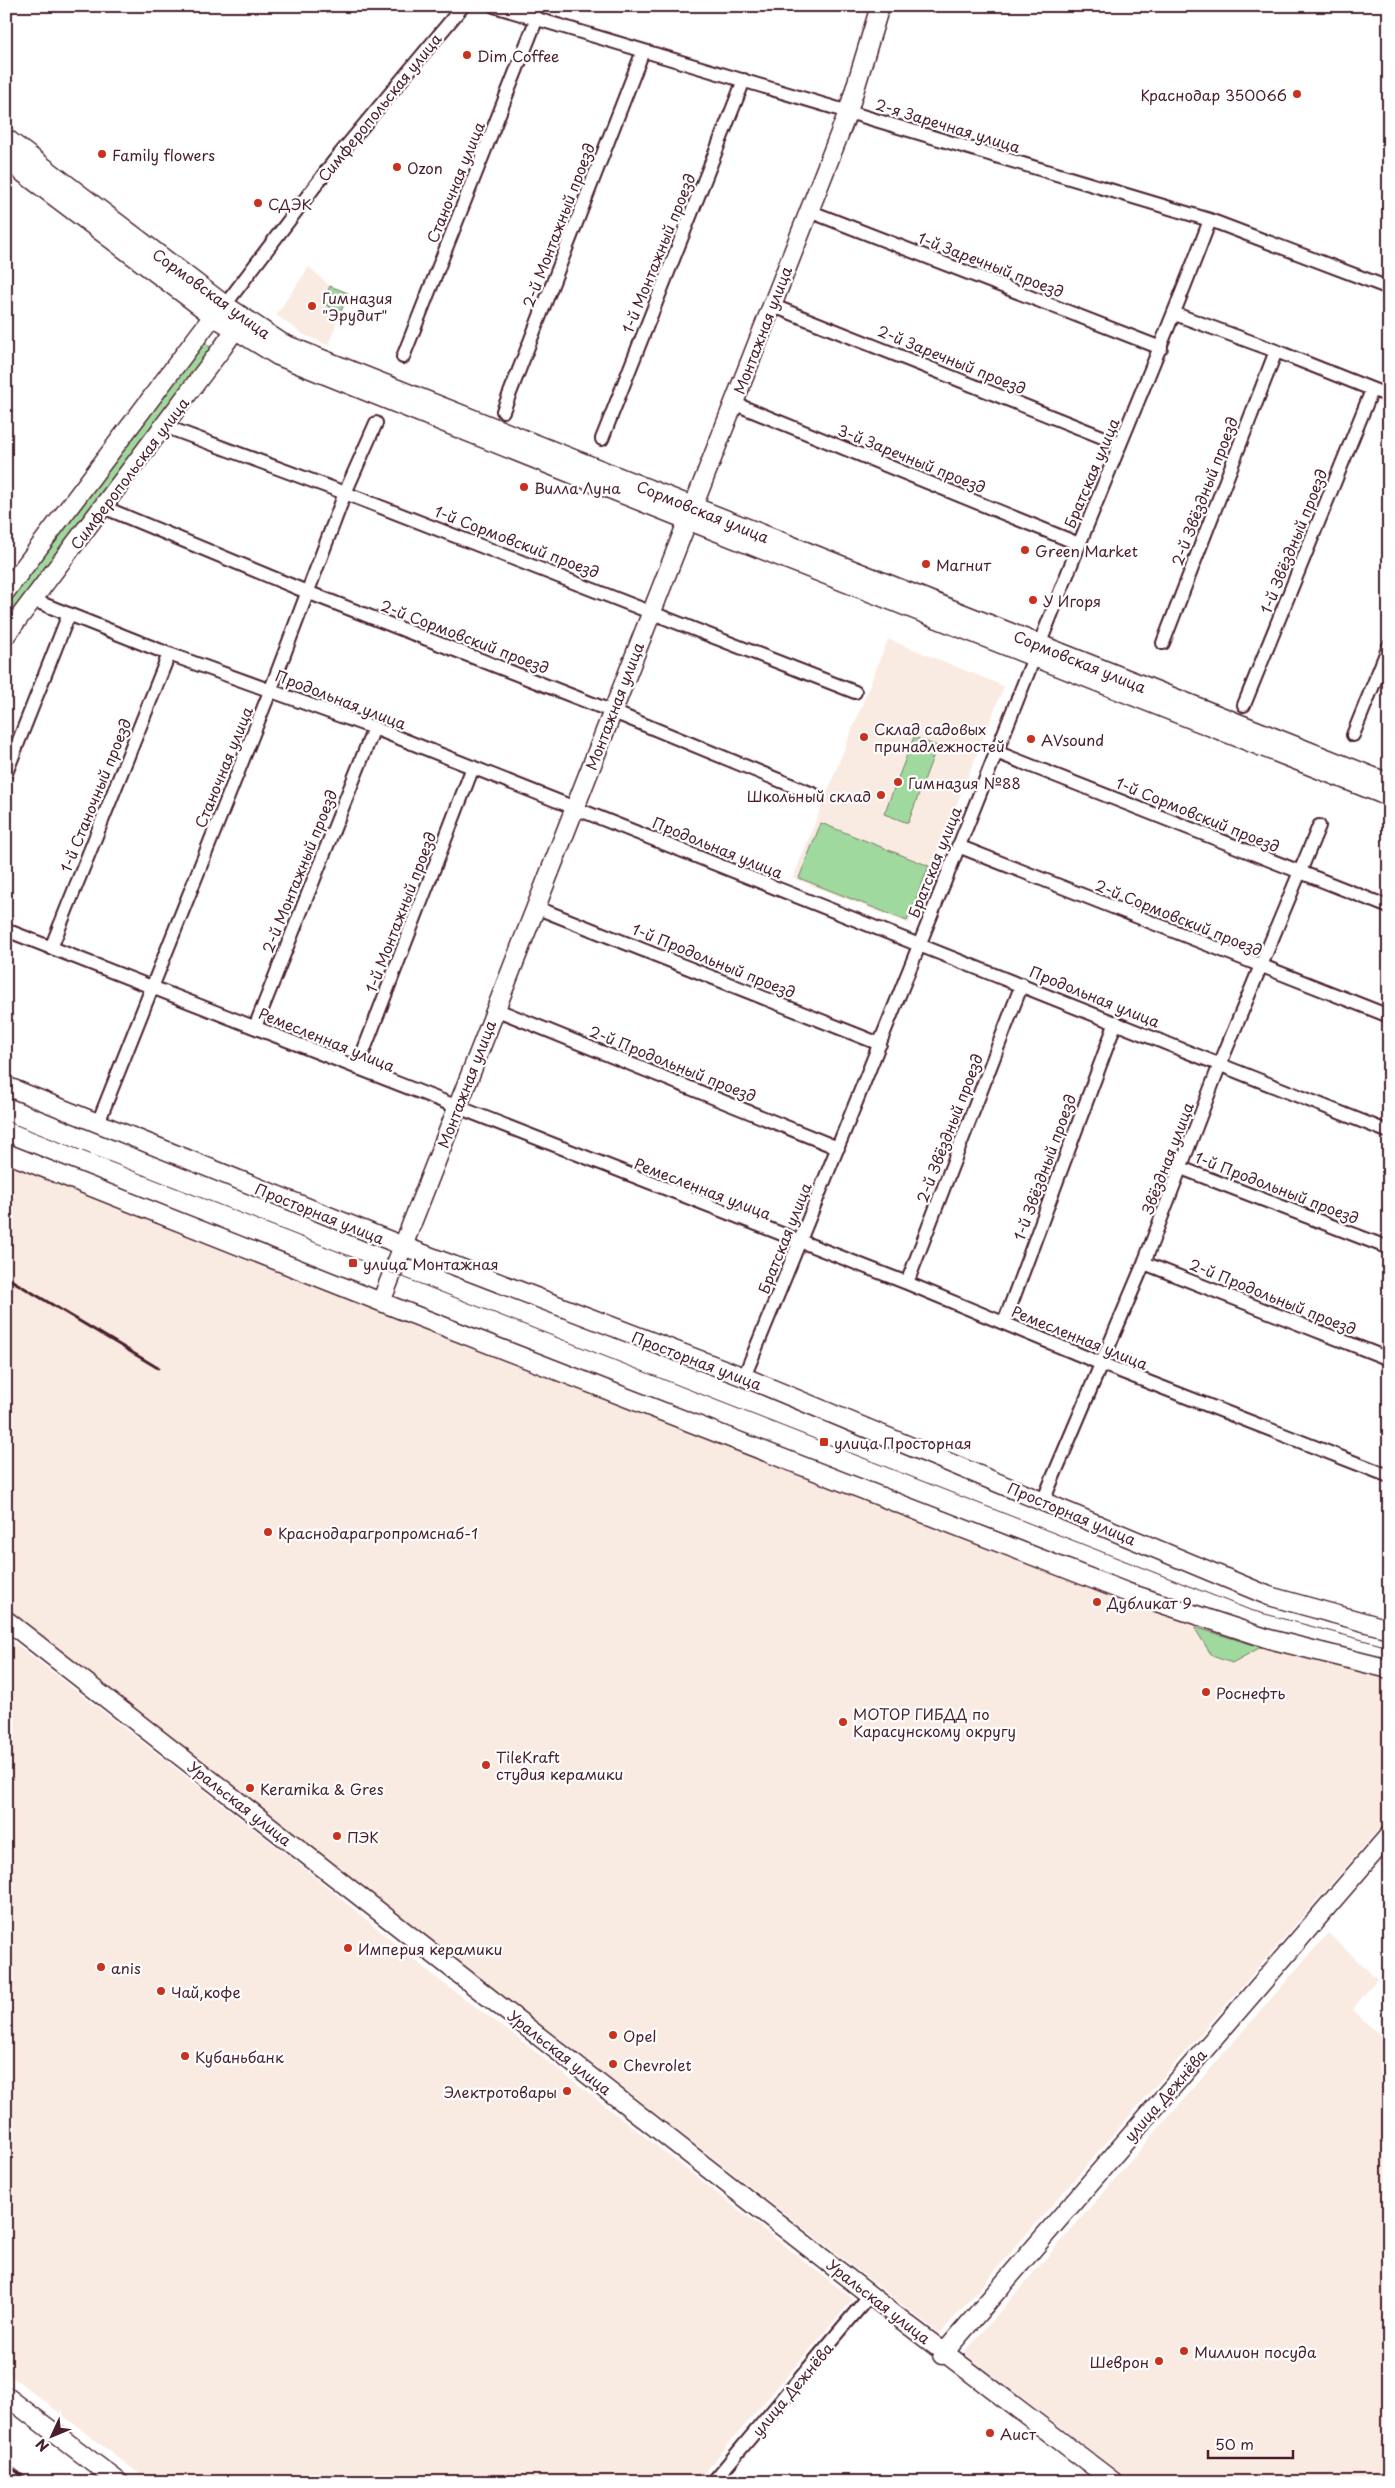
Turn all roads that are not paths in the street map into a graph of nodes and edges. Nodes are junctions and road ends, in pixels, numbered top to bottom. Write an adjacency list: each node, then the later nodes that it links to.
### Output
1 (463, 6): 14 (street, Симферопольская улица)
2 (494, 6): 4 (street, 2-я Заречная улица)
3 (880, 6): 7 (street, Монтажная улица)
4 (537, 18): 5 (street, 2-я Заречная улица); 19 (street, Станочная улица)
5 (643, 51): 6 (street, 2-я Заречная улица); 23 (street, 2-й Монтажный проезд)
6 (744, 80): 7 (street, 2-я Заречная улица); 26 (street, 1-й Монтажный проезд)
7 (848, 112): 10 (street, Монтажная улица); 11 (street, 2-я Заречная улица)
8 (6, 138): 14 (street, Сормовская улица)
9 (6, 160): 14 (street, Сормовская улица)
10 (809, 211): 13 (street, Монтажная улица); 17 (street, 1-й Заречный проезд)
11 (1210, 220): 12 (street, 2-я Заречная улица); 15 (street, Братская улица)
12 (1389, 288)
13 (771, 305): 22 (street, Монтажная улица); 27 (street, 2-й Заречный проезд)
14 (219, 311): 16 (street, Сормовская улица); 30 (street, Сормовская улица); 32 (street, Симферопольская улица)
15 (1175, 314): 17 (street, Братская улица); 18 (street)
16 (234, 331): 25 (street, Симферопольская улица); 30 (street, Сормовская улица)
17 (1161, 348): 27 (street, Братская улица)
18 (1276, 351): 20 (street); 38 (street, 2-й Звёздный проезд)
19 (403, 357)
20 (1372, 390): 21 (street); 44 (street, 1-й Звёздный проезд)
21 (1389, 396)
22 (733, 403): 30 (street, Монтажная улица); 31 (street, 3-й Заречный проезд)
23 (503, 411)
24 (376, 423): 28 (street, Станочная улица)
25 (164, 426): 28 (street, 1-й Сормовский проезд); 29 (street, Симферопольская улица)
26 (602, 439)
27 (1120, 444): 31 (street, Братская улица)
28 (345, 492): 33 (street, Станочная улица); 35 (street, 1-й Сормовский проезд)
29 (103, 507): 33 (street, 2-й Сормовский проезд); 34 (street, Симферопольская улица)
30 (689, 514): 35 (street, Монтажная улица); 40 (street, Сормовская улица)
31 (1079, 544): 40 (street, Братская улица)
32 (6, 591)
33 (307, 592): 42 (street, Станочная улица); 45 (street, 2-й Сормовский проезд)
34 (34, 600): 36 (street, Продольная улица); 37 (street, Симферопольская улица)
35 (651, 611): 43 (street, 1-й Сормовский проезд); 45 (street, Монтажная улица)
36 (69, 614): 41 (street, Продольная улица); 50 (street)
37 (6, 635)
38 (1163, 643)
39 (1389, 646): 47 (street)
40 (1037, 651): 48 (street, Братская улица); 51 (street, Сормовская улица); 53 (street, Сормовская улица)
41 (169, 654): 42 (street, Продольная улица); 62 (street, 1-й Станочный проезд)
42 (271, 689): 46 (street, Продольная улица); 65 (street, Станочная улица)
43 (855, 692)
44 (1244, 705)
45 (611, 710): 52 (street, 2-й Сормовский проезд); 54 (street, Монтажная улица)
46 (374, 728): 49 (street, Продольная улица); 69 (street, 2-й Монтажный проезд)
47 (1353, 735)
48 (996, 752): 56 (street, Братская улица); 57 (street, 1-й Сормовский проезд)
49 (472, 767): 54 (street, Продольная улица); 72 (street, 1-й Монтажный проезд)
50 (6, 773)
51 (1389, 784)
52 (815, 795)
53 (1389, 797)
54 (574, 807): 58 (street, Монтажная улица); 61 (street, Продольная улица)
55 (1319, 826): 57 (street, Звёздная улица)
56 (958, 846): 61 (street, Братская улица); 63 (street, 2-й Сормовский проезд)
57 (1300, 872): 59 (street, 1-й Сормовский проезд); 63 (street, Звёздная улица)
58 (535, 907): 66 (street, Монтажная улица); 70 (street, 1-й Продольный проезд)
59 (1389, 907)
60 (6, 930): 62 (street, Ремесленная улица)
61 (919, 944): 64 (street, Продольная улица); 70 (street, Братская улица)
62 (51, 948): 65 (street, Ремесленная улица)
63 (1259, 966): 67 (street, 2-й Сормовский проезд); 71 (street, Звёздная улица)
64 (1022, 984): 68 (street, Продольная улица); 84 (street, 2-й Звёздный проезд)
65 (151, 988): 69 (street, Ремесленная улица); 75 (street, Станочная улица)
66 (496, 1009): 74 (street, Монтажная улица); 77 (street, 2-й Продольный проезд)
67 (1389, 1016)
68 (1116, 1022): 71 (street, Продольная улица); 86 (street, 1-й Звёздный проезд)
69 (255, 1027): 72 (street, Ремесленная улица)
70 (880, 1044): 77 (street, Братская улица)
71 (1220, 1064): 76 (street, Продольная улица); 79 (street, Звёздная улица)
72 (357, 1068): 74 (street, Ремесленная улица)
73 (6, 1086): 75 (street, Просторная улица)
74 (457, 1108): 80 (street, Ремесленная улица); 81 (street, Монтажная улица)
75 (98, 1123): 81 (street, Просторная улица)
76 (1389, 1132)
77 (838, 1148): 80 (street, Братская улица)
78 (6, 1153): 85 (street)
79 (1181, 1168): 82 (street, 1-й Продольный проезд); 83 (street, Звёздная улица)
80 (799, 1243): 84 (street, Ремесленная улица); 89 (street, Братская улица)
81 (403, 1246): 85 (street, Монтажная улица); 89 (street, Просторная улица)
82 (1389, 1248)
83 (1144, 1263): 87 (street, 2-й Продольный проезд); 88 (street, Звёздная улица)
84 (907, 1284): 86 (street, Ремесленная улица)
85 (381, 1302): 95 (street)
86 (1004, 1323): 88 (street, Ремесленная улица)
87 (1389, 1359)
88 (1102, 1364): 90 (street, Ремесленная улица); 91 (street, Звёздная улица)
89 (744, 1377): 91 (street, Просторная улица)
90 (1389, 1476)
91 (1043, 1501): 94 (street, Просторная улица)
92 (6, 1620): 97 (street, Уральская улица)
93 (6, 1626): 97 (street, Уральская улица)
94 (1389, 1629)
95 (1389, 1669)
96 (1389, 1835): 99 (street, улица Дежнёва)
97 (409, 1938): 98 (street, Уральская улица)
98 (869, 2296): 99 (street, Уральская улица); 102 (street, улица Дежнёва)
99 (943, 2353): 103 (street, Уральская улица)
100 (6, 2396): 101 (street)
101 (119, 2482)
102 (713, 2482)
103 (1113, 2482)

